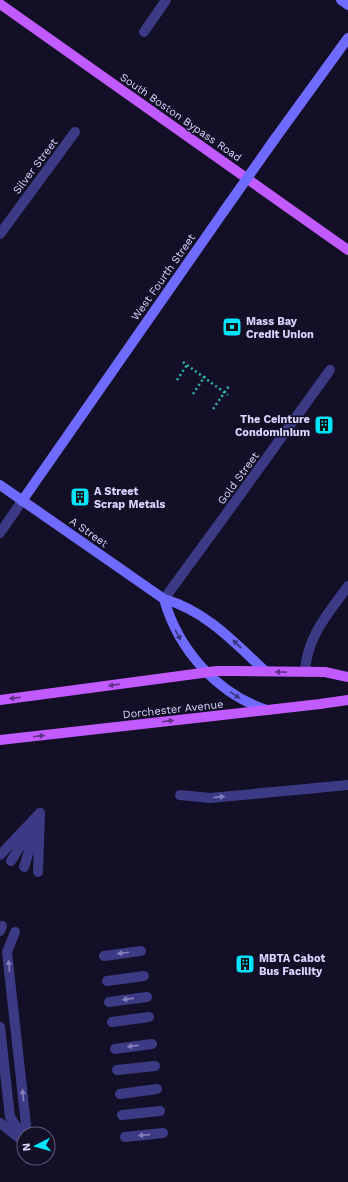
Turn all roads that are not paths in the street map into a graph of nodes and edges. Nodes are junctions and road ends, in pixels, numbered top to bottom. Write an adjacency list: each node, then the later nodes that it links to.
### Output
1 (166, 0): 5 (street)
2 (342, 0): 4 (main road)
3 (0, 4): 9 (main road, South Boston Bypass Road)
4 (348, 5)
5 (144, 32)
6 (348, 38): 12 (main road, West Fourth Street, bridge)
7 (75, 132): 8 (street, Silver Street)
8 (0, 234)
9 (348, 250)
10 (330, 370): 15 (street, Gold Street)
11 (0, 485): 12 (main road, A Street)
12 (22, 500): 13 (street, West Fourth Street); 15 (main road, A Street)
13 (0, 533)
14 (348, 586): 17 (street)
15 (164, 599): 16 (main road, A Street, one-way to 15); 18 (main road, one-way to 18)
16 (265, 671): 17 (main road, one-way to 16); 18 (main road)
17 (305, 672): 19 (main road)
18 (207, 673): 20 (main road, one-way to 20); 22 (main road, one-way to 22)
19 (348, 677)
20 (0, 700)
21 (348, 700): 22 (main road, Dorchester Avenue)
22 (266, 710): 23 (main road, Dorchester Avenue, one-way to 22)
23 (0, 740)
24 (348, 785): 25 (street, one-way to 24)
25 (180, 795)
26 (40, 813): 27 (street); 28 (street); 29 (street); 30 (street)
27 (0, 855)
28 (11, 861)
29 (24, 868)
30 (38, 872)
31 (15, 932): 51 (street, one-way to 31)
32 (141, 951): 33 (street, one-way to 33)
33 (104, 956)
34 (144, 976): 35 (street)
35 (107, 981)
36 (147, 997): 37 (street, one-way to 37)
37 (109, 1002)
38 (149, 1016): 39 (street)
39 (112, 1022)
40 (0, 1027): 50 (street)
41 (152, 1044): 42 (street, one-way to 42)
42 (115, 1049)
43 (155, 1066): 44 (street)
44 (117, 1070)
45 (157, 1089): 46 (street)
46 (120, 1094)
47 (160, 1111): 48 (street)
48 (122, 1115)
49 (0, 1123): 54 (street)
50 (16, 1126)
51 (26, 1126)
52 (0, 1131): 56 (street)
53 (163, 1133): 55 (street, one-way to 55)
54 (16, 1136)
55 (125, 1136)
56 (16, 1138)

